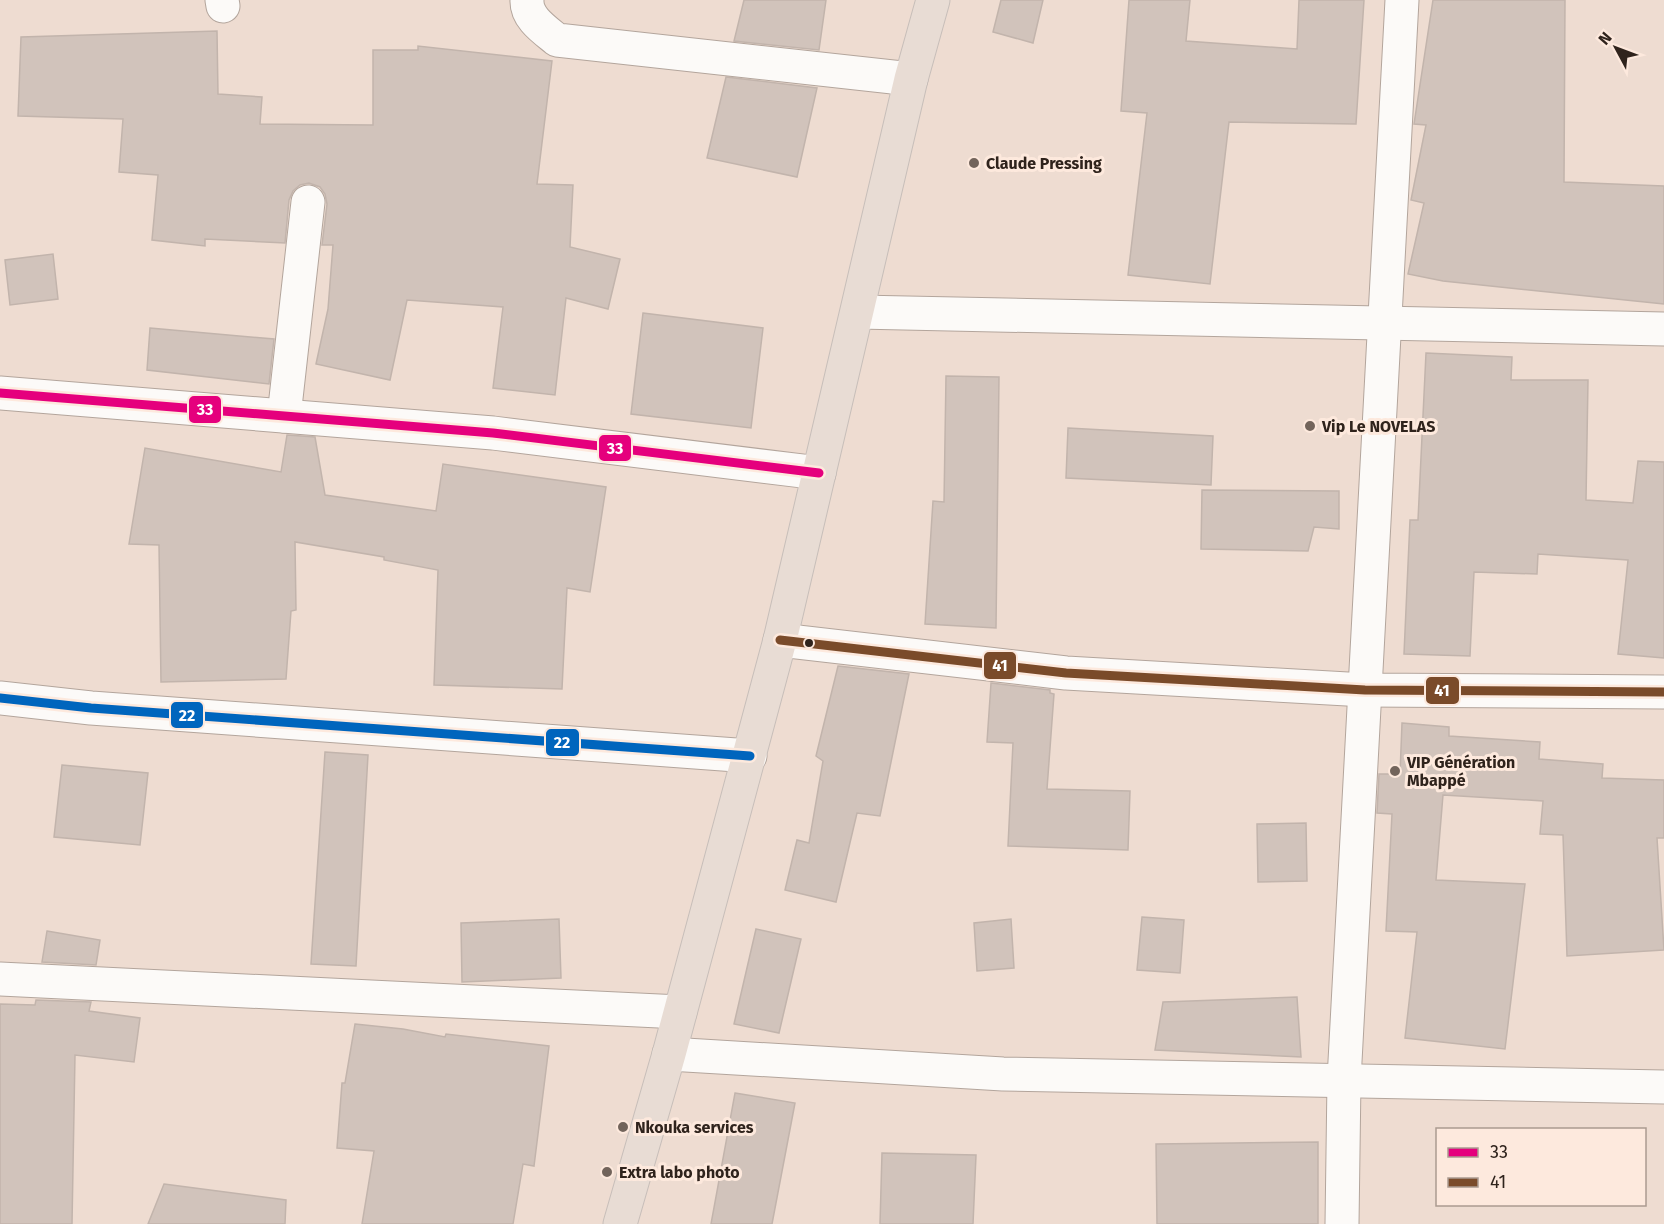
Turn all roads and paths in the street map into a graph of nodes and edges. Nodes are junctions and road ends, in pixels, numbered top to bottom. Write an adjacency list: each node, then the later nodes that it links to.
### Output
1 (527, 0): 4 (street)
2 (933, 0): 4 (highway)
3 (1402, 0): 7 (street)
4 (911, 79): 6 (highway)
5 (308, 202): 10 (street)
6 (858, 312): 7 (street); 11 (highway)
7 (1385, 322): 8 (street); 13 (street)
8 (1664, 329)
9 (0, 393): 10 (street)
10 (284, 416): 11 (street)
11 (819, 473): 12 (highway)
12 (780, 640): 13 (street); 16 (highway)
13 (1365, 690): 14 (street); 20 (street)
14 (1664, 692)
15 (0, 698): 16 (street)
16 (750, 756): 18 (highway)
17 (0, 979): 18 (street)
18 (680, 1012): 19 (highway)
19 (669, 1054): 20 (street); 22 (highway)
20 (1344, 1080): 21 (street); 23 (street)
21 (1664, 1087)
22 (620, 1224)
23 (1342, 1224)

